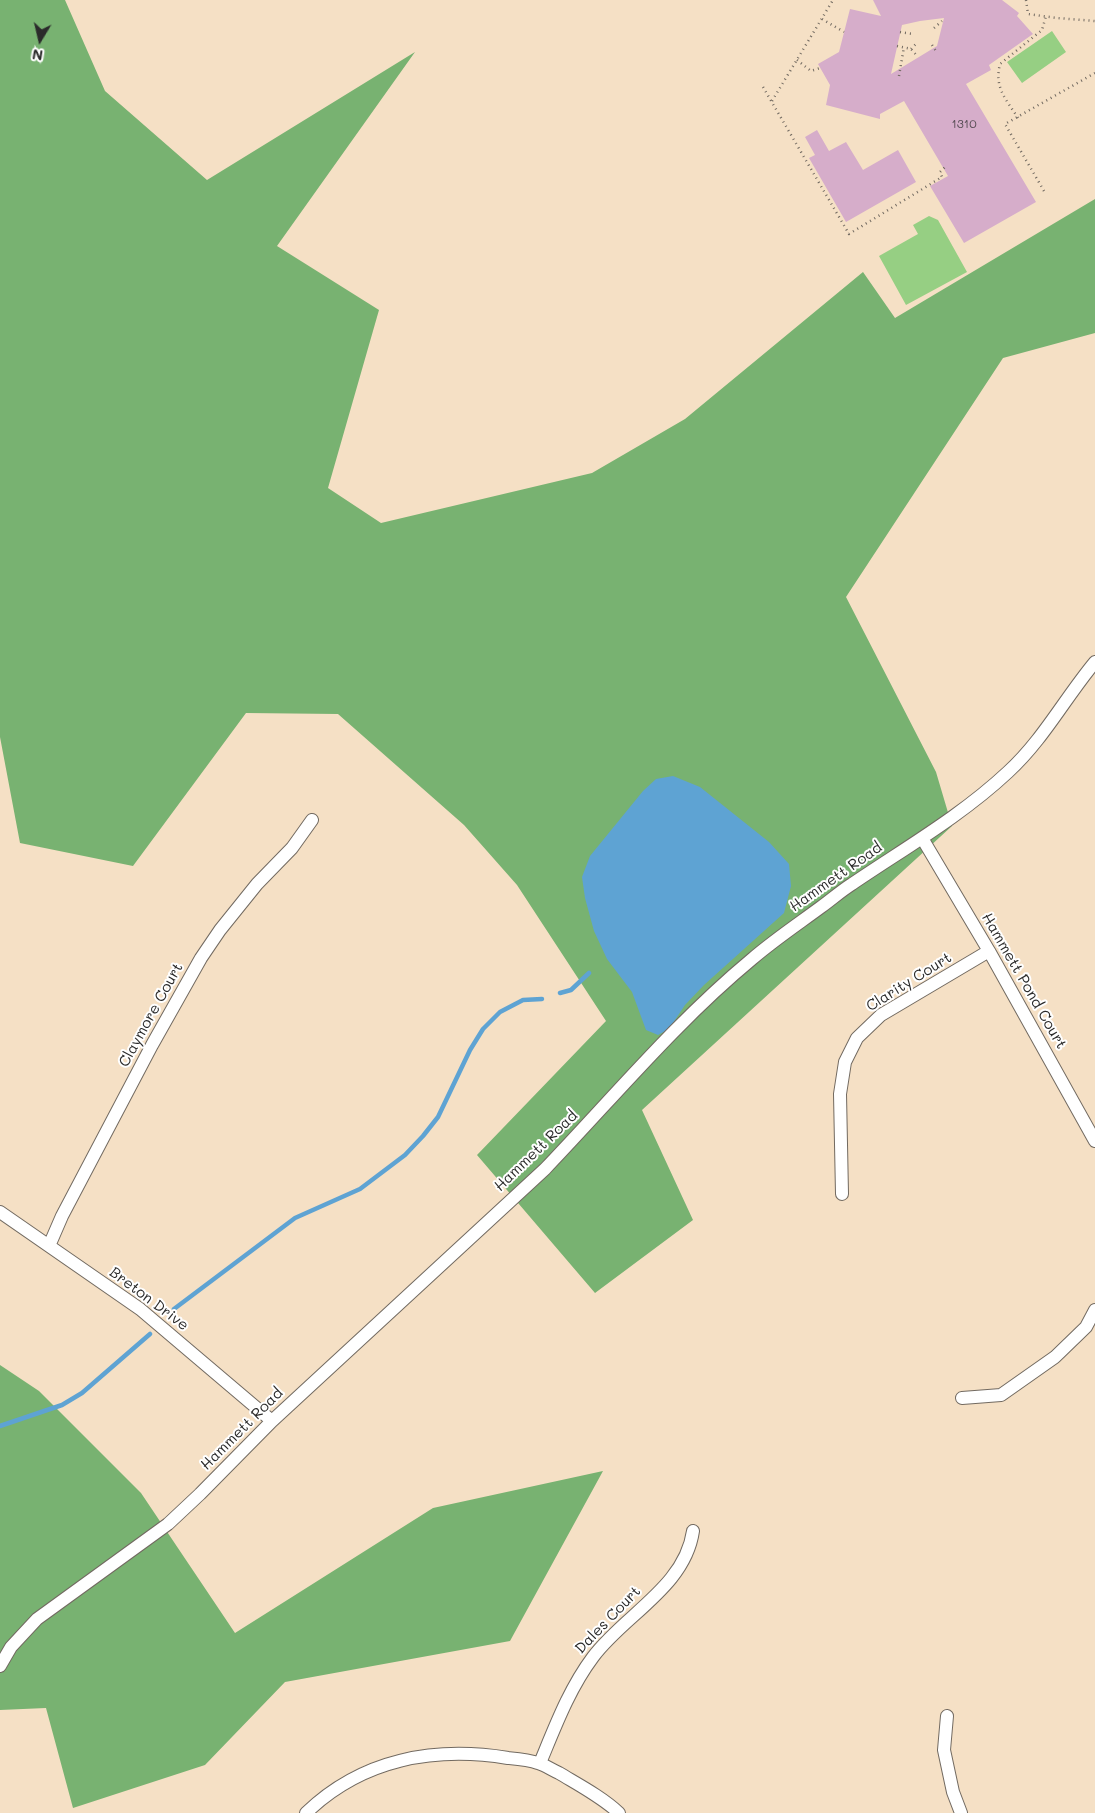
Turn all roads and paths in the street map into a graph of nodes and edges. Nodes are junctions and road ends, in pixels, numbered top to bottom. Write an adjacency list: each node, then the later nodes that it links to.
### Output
1 (833, 0): 4 (path)
2 (1026, 0): 3 (path)
3 (1046, 16): 6 (path); 24 (path)
4 (822, 19): 8 (path); 18 (path)
5 (942, 21): 7 (path)
6 (1095, 21)
7 (934, 28)
8 (844, 32)
9 (900, 32): 10 (path)
10 (913, 34)
11 (916, 44): 15 (path)
12 (932, 45): 16 (path)
13 (897, 46): 14 (path)
14 (904, 47): 15 (path); 21 (path)
15 (911, 49): 17 (path)
16 (936, 51)
17 (918, 57)
18 (797, 60): 19 (path); 23 (path)
19 (820, 68)
20 (1095, 73): 24 (path)
21 (899, 76)
22 (764, 87): 23 (path)
23 (771, 102): 25 (path)
24 (1018, 118): 26 (path)
25 (947, 165)
26 (1044, 191)
27 (1095, 662): 29 (street, Hammett Road)
28 (312, 820): 34 (street, Claymore Court)
29 (922, 838): 30 (street, Hammett Pond Court); 37 (street, Hammett Road)
30 (989, 951): 31 (street, Hammett Pond Court); 32 (street, Clarity Court)
31 (1095, 1141)
32 (842, 1194)
33 (0, 1212): 34 (street, Breton Drive)
34 (49, 1246): 37 (street, Breton Drive)
35 (1095, 1310): 36 (street)
36 (962, 1398)
37 (272, 1420): 39 (street, Hammett Road)
38 (693, 1531): 41 (street, Dales Court)
39 (0, 1666)
40 (947, 1716): 44 (street)
41 (540, 1763): 42 (street); 43 (street)
42 (306, 1813)
43 (619, 1813)
44 (961, 1813)

